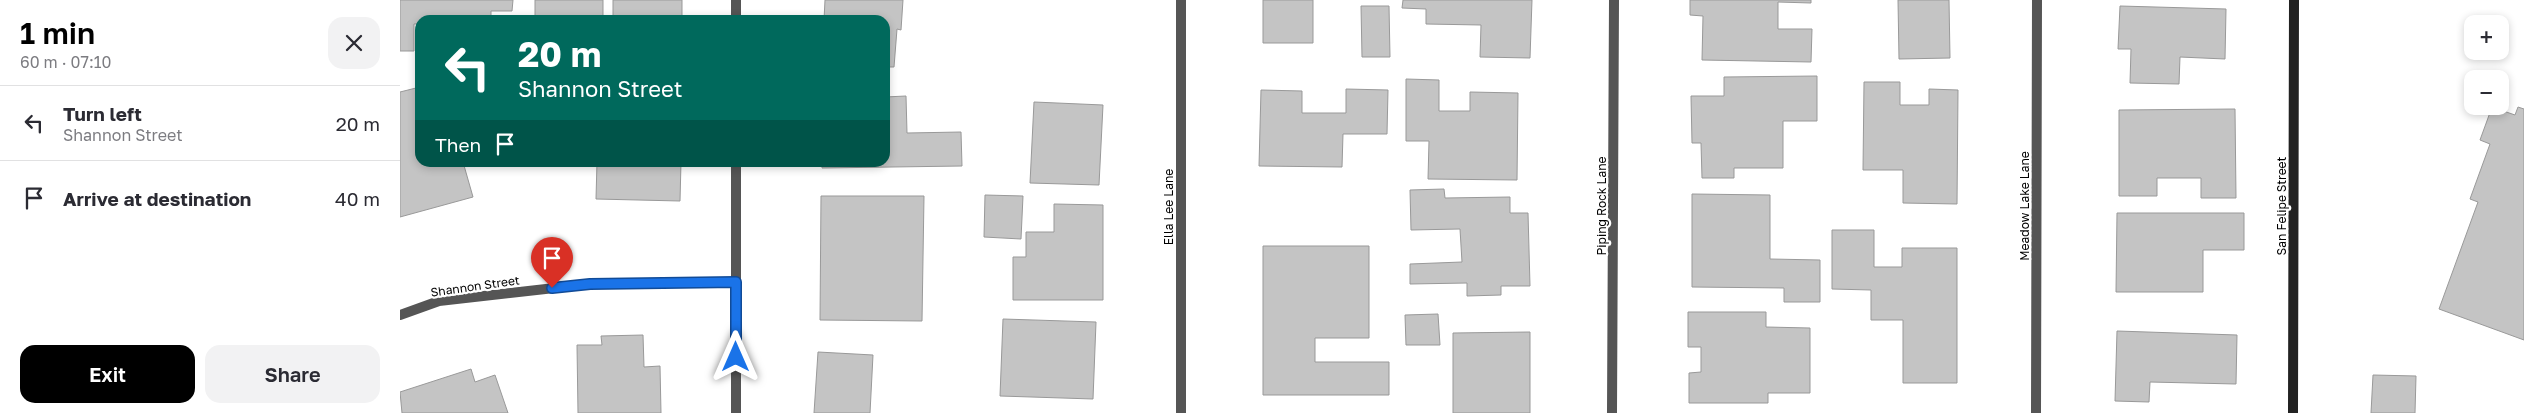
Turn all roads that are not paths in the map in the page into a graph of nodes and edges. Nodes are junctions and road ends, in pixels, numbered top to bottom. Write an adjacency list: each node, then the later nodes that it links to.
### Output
1 (736, 0): 6 (street)
2 (1181, 0): 11 (street, Ella Lee Lane)
3 (1614, 0): 12 (street, Piping Rock Lane)
4 (2037, 0): 13 (street, Meadow Lake Lane)
5 (2294, 0): 14 (main road, San Felipe Street)
6 (736, 15)
7 (736, 167): 8 (street)
8 (736, 282): 9 (street, Shannon Street); 10 (street)
9 (400, 316)
10 (736, 413)
11 (1181, 413)
12 (1612, 413)
13 (2036, 413)
14 (2293, 413)

